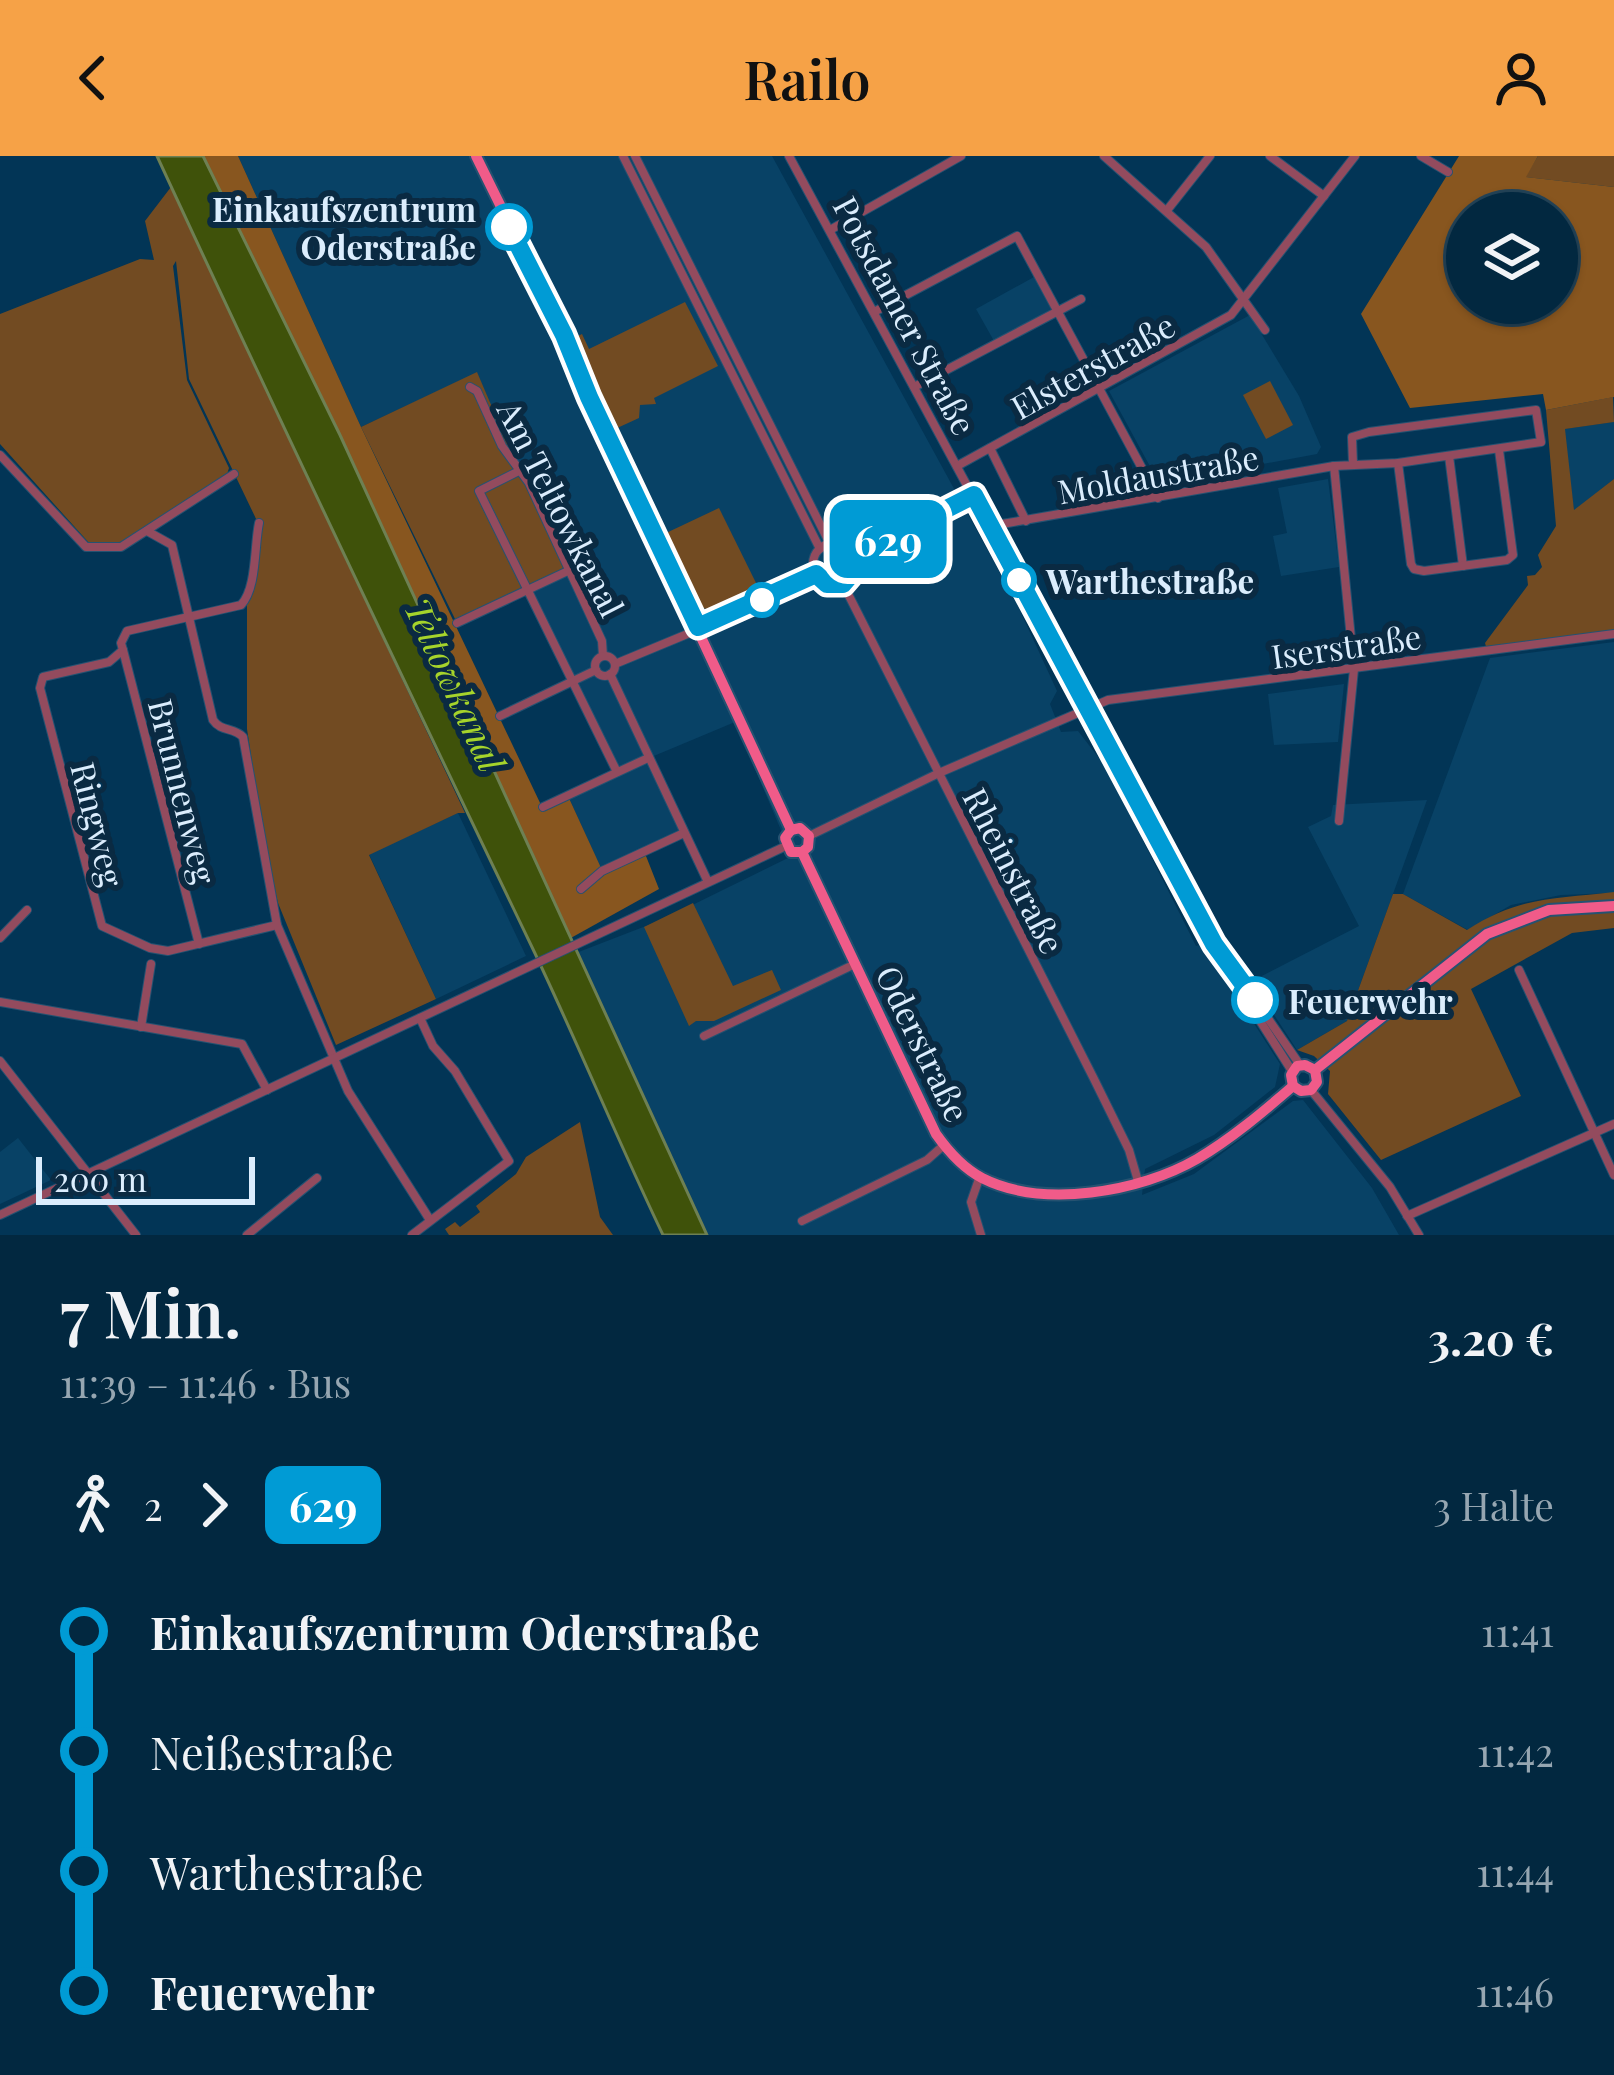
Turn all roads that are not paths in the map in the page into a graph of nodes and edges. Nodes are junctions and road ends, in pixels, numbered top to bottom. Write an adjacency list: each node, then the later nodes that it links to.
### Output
1 (476, 156): 55 (main road)
2 (623, 156): 13 (street)
3 (635, 156): 11 (street)
4 (789, 156): 16 (street, Potsdamer Straße)
5 (961, 156): 16 (street)
6 (1104, 156): 15 (street)
7 (1210, 156): 15 (street)
8 (1270, 156): 14 (street)
9 (1355, 156): 14 (street, Elsterstraße)
10 (1421, 156): 12 (street)
11 (643, 172): 13 (street); 17 (street)
12 (1448, 172)
13 (633, 177): 17 (street)
14 (1324, 196): 19 (street, Elsterstraße)
15 (1168, 209): 19 (street)
16 (830, 230): 20 (street, Potsdamer Straße)
17 (686, 270): 23 (street)
18 (1081, 298): 21 (street)
19 (1245, 298): 22 (street); 26 (street, Elsterstraße)
20 (874, 311): 21 (street); 25 (street, Potsdamer Straße)
21 (1057, 311): 25 (street); 26 (street)
22 (1265, 330)
23 (735, 368): 32 (street); 36 (street)
24 (470, 387): 37 (street, Am Teltowkanal)
25 (914, 387): 34 (street, Potsdamer Straße)
26 (1099, 389): 27 (street, Elsterstraße); 40 (street)
27 (990, 448): 34 (street, Elsterstraße); 41 (street)
28 (1499, 450): 29 (street, Moldaustraße); 33 (street); 48 (street)
29 (1449, 455): 31 (street, Moldaustraße); 48 (street)
30 (1, 460): 44 (street)
31 (1398, 463): 33 (street, Moldaustraße); 48 (street)
32 (790, 464): 36 (street); 45 (street)
33 (1353, 464): 35 (street, Moldaustraße)
34 (957, 466): 39 (street, Potsdamer Straße)
35 (1334, 466): 40 (street, Moldaustraße); 60 (street)
36 (779, 469): 46 (street)
37 (519, 471): 49 (street, Am Teltowkanal); 52 (street)
38 (234, 474): 44 (street)
39 (974, 495): 43 (street, Potsdamer Straße); 47 (street)
40 (1158, 498): 41 (street, Moldaustraße)
41 (1026, 521): 43 (street, Moldaustraße)
42 (259, 523): 53 (street)
43 (992, 529): 64 (street, Potsdamer Straße)
44 (147, 531): 53 (street)
45 (830, 544): 46 (street); 47 (street)
46 (820, 549): 50 (street)
47 (854, 556): 51 (street)
48 (1463, 566)
49 (570, 570): 52 (street); 58 (street, Am Teltowkanal)
50 (816, 574): 51 (street); 55 (street)
51 (843, 584): 68 (street, Rheinstraße)
52 (530, 588): 54 (street); 63 (street)
53 (188, 618): 57 (street, Ringweg); 80 (street)
54 (457, 623)
55 (700, 631): 59 (street); 71 (main road)
56 (1614, 634): 60 (street, Iserstraße)
57 (123, 650): 82 (street, Brunnenweg); 82 (street, Ringweg)
58 (603, 656): 59 (street); 61 (street)
59 (615, 664): 62 (street)
60 (1354, 669): 64 (street, Iserstraße); 70 (street)
61 (596, 670): 62 (street); 63 (street)
62 (610, 674): 66 (street)
63 (574, 680): 65 (street); 67 (street)
64 (1085, 708): 68 (street); 92 (street, Potsdamer Straße)
65 (500, 716)
66 (648, 758): 67 (street); 72 (street)
67 (617, 772): 69 (street)
68 (939, 773): 73 (street); 104 (street, Rheinstraße)
69 (542, 807)
70 (1339, 821)
71 (791, 830): 73 (main road); 74 (main road)
72 (685, 833): 76 (street); 77 (street)
73 (809, 836): 75 (main road)
74 (786, 846): 75 (main road); 76 (street)
75 (802, 852): 84 (main road, Oderstraße)
76 (708, 882): 87 (street)
77 (581, 889)
78 (1614, 906): 93 (main road)
79 (27, 910): 81 (street)
80 (277, 925): 82 (street, Ringweg); 90 (street)
81 (0, 938)
82 (199, 944)
83 (151, 964): 88 (street)
84 (855, 964): 89 (street, Oderstraße); 99 (main road, Oderstraße)
85 (1519, 970): 98 (street)
86 (0, 1002): 88 (street)
87 (420, 1018): 90 (street); 107 (street)
88 (140, 1027): 95 (street)
89 (704, 1036)
90 (334, 1059): 95 (street); 107 (street)
91 (0, 1060): 100 (street)
92 (1296, 1068): 93 (main road); 94 (main road)
93 (1315, 1070): 96 (main road)
94 (1293, 1086): 96 (main road); 104 (main road)
95 (267, 1090): 100 (street)
96 (1311, 1090): 106 (street)
97 (1614, 1124): 98 (street)
98 (1594, 1132): 101 (street); 106 (street)
99 (944, 1145): 102 (main road, Oderstraße); 108 (street, Oderstraße)
100 (87, 1175): 105 (street); 110 (street)
101 (1614, 1175)
102 (980, 1177): 104 (main road); 112 (street)
103 (317, 1178): 111 (street)
104 (1138, 1181)
105 (0, 1215)
106 (1408, 1216): 113 (street)
107 (430, 1220): 109 (street)
108 (802, 1220)
109 (417, 1233)
110 (136, 1235)
111 (247, 1235)
112 (981, 1235)
113 (1419, 1235)

